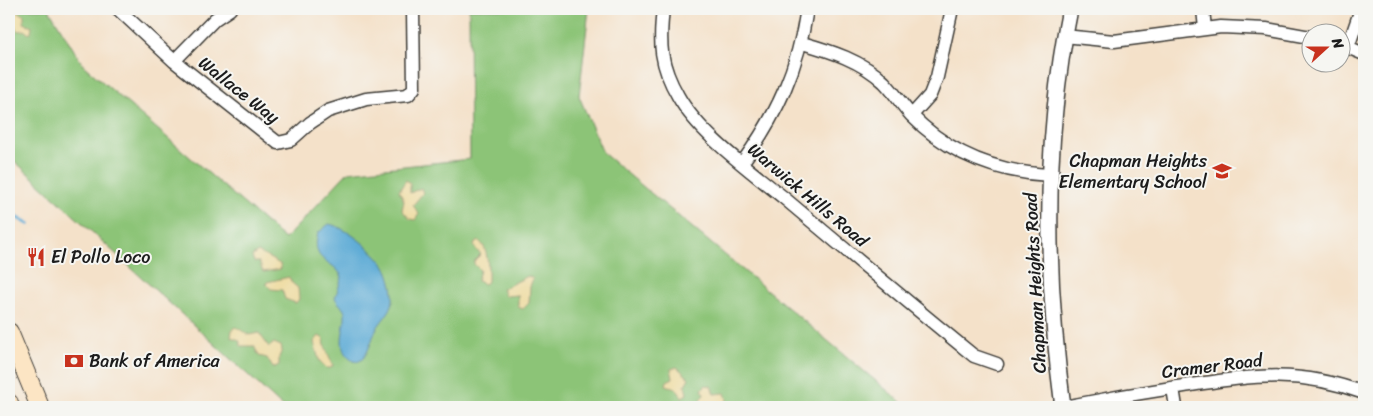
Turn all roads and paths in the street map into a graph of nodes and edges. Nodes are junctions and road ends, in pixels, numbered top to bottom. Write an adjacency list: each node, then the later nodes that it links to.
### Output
1 (118, 9): 17 (street, Wallace Way)
2 (230, 9): 17 (street)
3 (413, 9): 17 (street, Wallace Way)
4 (663, 9): 19 (street, Warwick Hills Road)
5 (807, 9): 14 (street)
6 (952, 9): 18 (street)
7 (1070, 9): 13 (street, Chapman Heights Road)
8 (1203, 9): 10 (street)
9 (1361, 9): 11 (street)
10 (1205, 29): 12 (street); 13 (street)
11 (1350, 33)
12 (1300, 35)
13 (1064, 36): 20 (street, Chapman Heights Road)
14 (802, 44): 18 (street); 19 (street)
15 (1350, 48): 16 (street)
16 (1364, 54)
17 (174, 61)
18 (912, 115): 20 (street)
19 (742, 163): 22 (street, Warwick Hills Road)
20 (1049, 175): 28 (street, Chapman Heights Road)
21 (9, 332): 27 (main road)
22 (997, 364)
23 (1173, 388): 24 (street, Cramer Road); 28 (street, Cramer Road); 29 (street)
24 (1364, 393)
25 (9, 403): 26 (main road)
26 (10, 407)
27 (40, 407)
28 (1063, 407)
29 (1176, 407)

